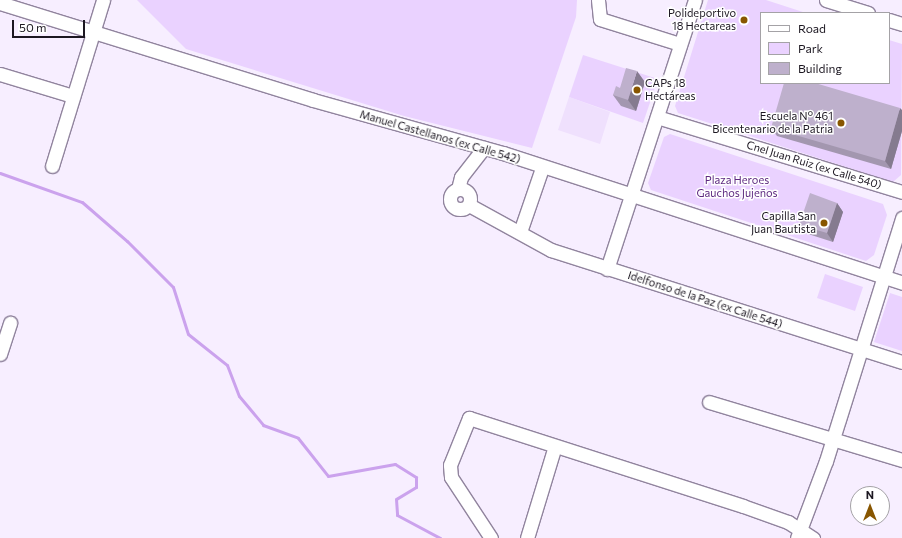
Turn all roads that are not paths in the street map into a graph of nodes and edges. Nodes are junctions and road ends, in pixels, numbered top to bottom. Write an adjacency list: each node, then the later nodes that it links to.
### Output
1 (103, 0): 10 (street)
2 (598, 0): 11 (street)
3 (695, 0): 11 (street)
4 (826, 0): 7 (street)
5 (0, 3): 6 (street, Manuel Castellanos (ex Calle 542))
6 (17, 4): 10 (street, Manuel Castellanos (ex Calle 542))
7 (865, 12)
8 (890, 20): 9 (street)
9 (902, 24)
10 (94, 30): 13 (street); 15 (street, Manuel Castellanos (ex Calle 542))
11 (680, 44): 14 (street)
12 (0, 74): 13 (street)
13 (73, 96): 16 (street)
14 (657, 117): 18 (street, Cnel Juan Ruiz (ex Calle 540)); 19 (street)
15 (484, 148): 17 (street, Manuel Castellanos (ex Calle 542)); 21 (street, Idelfonso de la Paz (ex Calle 544))
16 (52, 166)
17 (542, 168): 19 (street, Manuel Castellanos (ex Calle 542)); 21 (street)
18 (902, 192)
19 (632, 195): 22 (street); 23 (street, Manuel Castellanos (ex Calle 542))
20 (902, 218): 23 (street)
21 (516, 229): 22 (street, Idelfonso de la Paz (ex Calle 544))
22 (607, 269): 26 (street, Idelfonso de la Paz (ex Calle 544))
23 (883, 277): 24 (street, Manuel Castellanos (ex Calle 542)); 26 (street)
24 (902, 283)
25 (10, 323): 27 (street)
26 (860, 349): 28 (street, Idelfonso de la Paz (ex Calle 544)); 30 (street)
27 (0, 354)
28 (902, 362)
29 (709, 402): 30 (street)
30 (833, 438): 32 (street); 33 (street)
31 (555, 446): 33 (street); 34 (street); 35 (street)
32 (902, 460)
33 (798, 535): 36 (street)
34 (491, 538)
35 (527, 538)
36 (813, 538)

